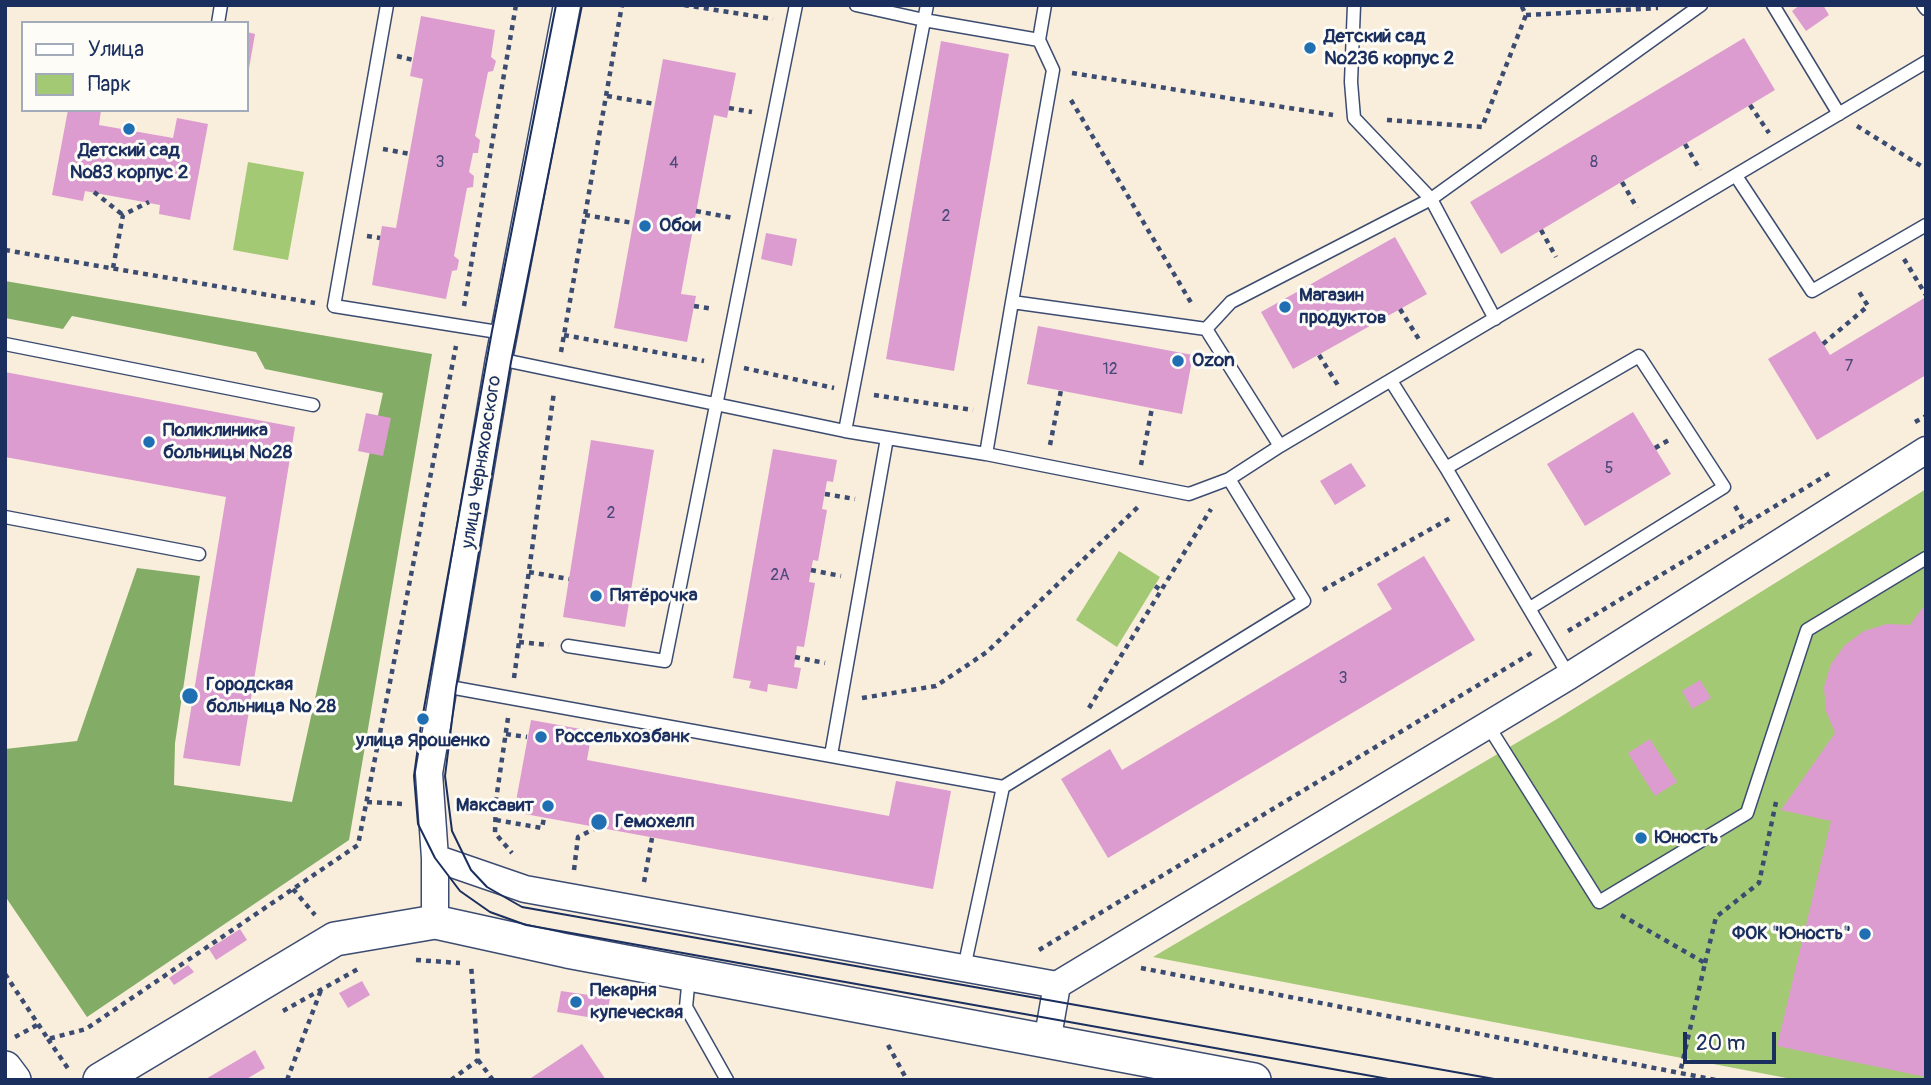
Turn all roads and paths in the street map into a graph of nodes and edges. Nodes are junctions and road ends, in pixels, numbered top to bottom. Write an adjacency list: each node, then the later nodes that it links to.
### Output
1 (387, 5): 49 (lane)
2 (516, 5): 53 (path)
3 (567, 5): 55 (street, улица Черняховского)
4 (622, 5): 21 (path)
5 (684, 5): 17 (path)
6 (796, 5): 17 (lane)
7 (856, 5): 16 (lane)
8 (927, 5): 16 (lane)
9 (1045, 5): 18 (lane)
10 (1354, 5): 25 (lane)
11 (1521, 5): 15 (path)
12 (1701, 5): 33 (lane)
13 (1773, 5): 24 (lane)
14 (1671, 7): 15 (path)
15 (1526, 15): 25 (path)
16 (924, 20): 18 (lane); 66 (lane)
17 (792, 23): 38 (lane)
18 (1039, 40): 20 (lane)
19 (1926, 62): 24 (lane)
20 (1053, 70): 25 (path); 48 (lane); 54 (path)
21 (607, 96): 22 (path); 37 (path)
22 (655, 104)
23 (1750, 105): 27 (path)
24 (1839, 114): 27 (lane); 28 (path)
25 (1354, 118): 33 (lane)
26 (1685, 144): 31 (path)
27 (1780, 149): 29 (lane)
28 (1926, 169)
29 (1736, 176): 31 (lane); 43 (lane)
30 (1622, 182): 41 (path)
31 (1712, 190): 41 (lane)
32 (94, 192): 36 (path)
33 (1431, 199): 52 (lane); 54 (lane)
34 (149, 202): 36 (path)
35 (696, 211): 38 (path)
36 (123, 215): 45 (path)
37 (585, 215): 39 (path); 56 (path)
38 (753, 222): 62 (lane)
39 (633, 223)
40 (1926, 225): 43 (lane)
41 (1648, 228): 46 (lane)
42 (1541, 230): 46 (path)
43 (1894, 244): 47 (path)
44 (5, 250): 45 (path)
45 (113, 268): 49 (path)
46 (1567, 276): 52 (lane)
47 (1926, 295)
48 (1012, 302): 54 (lane); 71 (lane)
49 (334, 306): 53 (lane)
50 (1868, 306): 58 (path)
51 (1400, 309): 60 (path)
52 (1495, 319): 60 (lane)
53 (460, 326): 55 (lane); 139 (path)
54 (1206, 329): 76 (lane)
55 (504, 333): 61 (street, улица Черняховского)
56 (564, 335): 62 (path); 63 (path)
57 (5, 344): 67 (lane)
58 (1823, 344)
59 (1319, 355): 69 (path)
60 (1430, 358): 64 (lane)
61 (499, 359): 63 (lane); 105 (street, улица Черняховского)
62 (725, 365): 66 (path); 68 (lane)
63 (557, 373): 68 (lane); 92 (path)
64 (1391, 381): 69 (lane); 80 (lane)
65 (1061, 390): 79 (path)
66 (852, 391): 71 (path); 74 (lane)
67 (313, 405)
68 (717, 405): 74 (lane); 101 (lane)
69 (1350, 405): 76 (lane)
70 (1152, 408): 83 (path)
71 (993, 413): 78 (lane)
72 (1926, 416): 73 (path)
73 (1914, 422)
74 (845, 431): 75 (lane)
75 (887, 438): 78 (lane); 86 (lane)
76 (1280, 446): 82 (lane)
77 (1926, 450): 104 (street)
78 (986, 454): 79 (lane)
79 (1046, 466): 83 (lane)
80 (1446, 468): 87 (lane); 98 (lane)
81 (1836, 470): 100 (path)
82 (1229, 479): 84 (lane); 96 (path); 97 (lane)
83 (1138, 484): 84 (lane)
84 (1158, 488): 107 (path)
85 (825, 494): 86 (path)
86 (876, 503): 94 (lane)
87 (1470, 507): 97 (path); 98 (lane)
88 (5, 517): 89 (lane)
89 (199, 554)
90 (1926, 558): 123 (lane)
91 (811, 570): 94 (path)
92 (529, 572): 93 (path); 99 (path)
93 (569, 579)
94 (862, 580): 103 (lane)
95 (1155, 586): 96 (path)
96 (1161, 590): 111 (path)
97 (1304, 601): 111 (lane)
98 (1530, 608): 100 (lane)
99 (519, 642): 101 (path); 106 (path)
100 (1550, 642): 104 (lane); 125 (path)
101 (568, 646)
102 (795, 657): 103 (path)
103 (847, 667): 107 (lane)
104 (1569, 676): 108 (street)
105 (444, 686): 106 (lane); 119 (street, улица Черняховского)
106 (511, 696): 109 (path); 112 (lane)
107 (841, 701): 112 (lane)
108 (1487, 724): 123 (lane); 127 (street)
109 (506, 734): 110 (path); 116 (path)
110 (527, 737)
111 (1062, 751): 113 (lane)
112 (831, 755): 113 (lane)
113 (1003, 787): 132 (lane)
114 (1778, 792): 128 (path)
115 (544, 818): 116 (path)
116 (496, 820): 120 (path)
117 (598, 827): 121 (path)
118 (652, 838): 122 (path)
119 (435, 858): 124 (street, улица Черняховского); 132 (street)
120 (519, 861)
121 (574, 871)
122 (643, 883)
123 (1599, 902): 128 (path)
124 (435, 922): 133 (street); 150 (street)
125 (1039, 950)
126 (404, 959): 129 (path)
127 (1098, 959): 135 (street); 147 (path)
128 (1704, 963): 147 (path)
129 (471, 964): 131 (path); 145 (path)
130 (366, 965): 136 (path)
131 (482, 965)
132 (964, 968): 135 (street)
133 (689, 972): 141 (street); 154 (lane)
134 (5, 974): 138 (path)
135 (1057, 985): 141 (street)
136 (321, 990): 137 (path); 151 (path)
137 (275, 1016)
138 (38, 1024): 139 (path); 140 (path)
139 (48, 1039): 149 (path)
140 (5, 1042)
141 (1047, 1042): 156 (street)
142 (875, 1043): 143 (path)
143 (888, 1045): 144 (path); 155 (path)
144 (901, 1048)
145 (478, 1060): 152 (path); 153 (path)
146 (5, 1068): 148 (street)
147 (1680, 1073): 157 (path)
148 (14, 1080)
149 (76, 1080)
150 (100, 1080)
151 (287, 1080)
152 (451, 1080)
153 (493, 1080)
154 (727, 1080)
155 (907, 1080)
156 (1254, 1080)
157 (1716, 1080)

